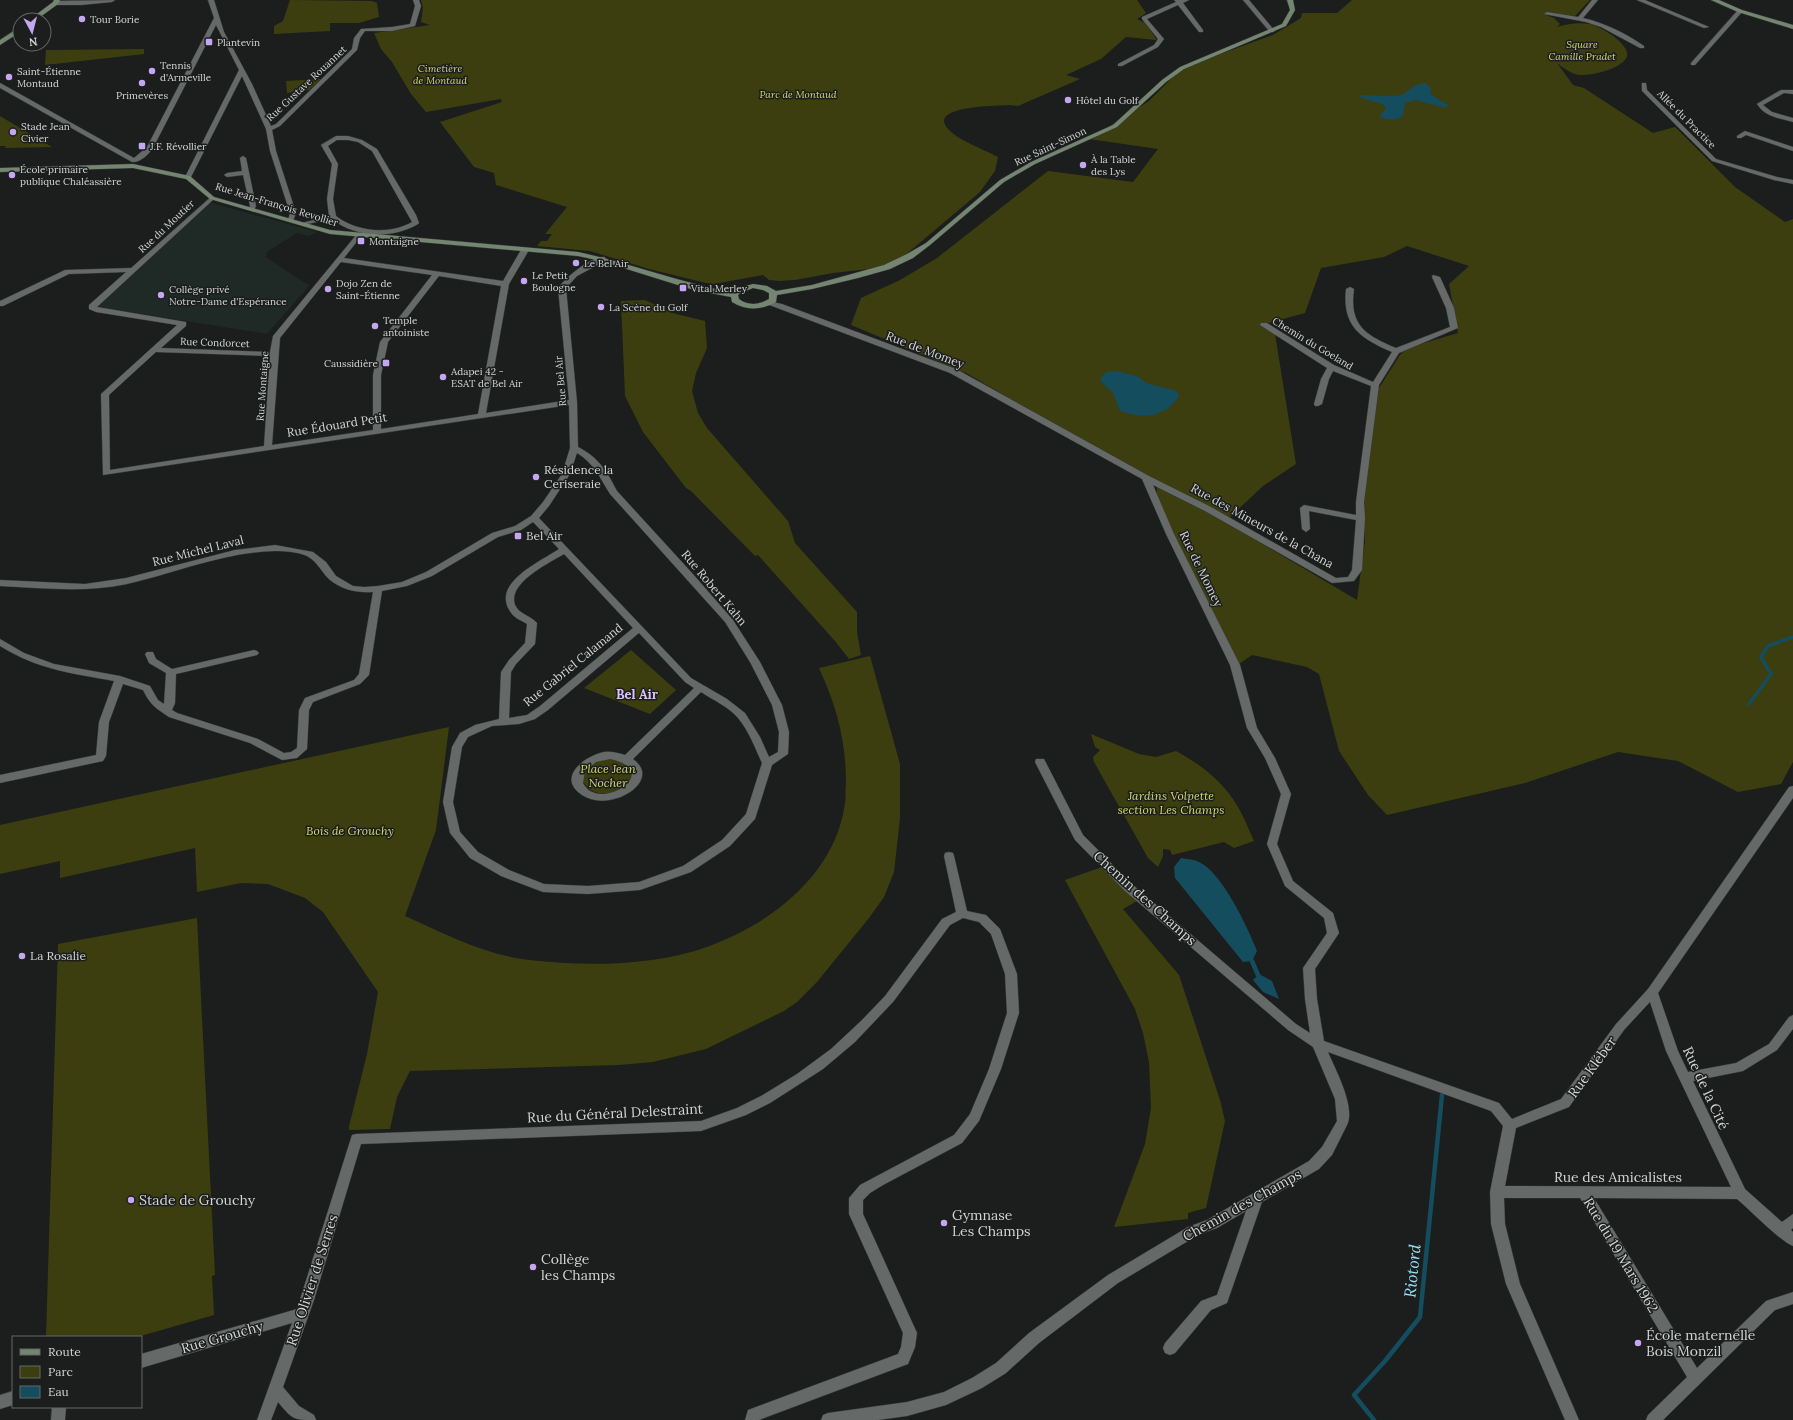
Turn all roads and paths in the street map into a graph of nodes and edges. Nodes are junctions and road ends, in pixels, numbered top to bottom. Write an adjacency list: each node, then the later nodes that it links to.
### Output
1 (71, 0): 12 (street)
2 (112, 0): 12 (street)
3 (211, 0): 17 (street)
4 (416, 0): 33 (street, Rue Gustave Rouannet)
5 (1186, 0): 13 (street)
6 (1246, 0): 21 (street)
7 (1290, 0): 21 (street, Rue Saint-Simon)
8 (1595, 0): 18 (street)
9 (1640, 0): 19 (street)
10 (1716, 0): 14 (street)
11 (56, 2): 12 (street); 15 (street)
12 (93, 2)
13 (1178, 2): 22 (street); 27 (street)
14 (1740, 11): 20 (street); 26 (street)
15 (43, 12)
16 (1547, 14): 18 (street)
17 (216, 19): 28 (street); 37 (street)
18 (1579, 19): 25 (street)
19 (1706, 27)
20 (1793, 27)
21 (1272, 31): 57 (street, Rue Saint-Simon)
22 (1201, 32)
23 (12, 35): 24 (street)
24 (0, 43)
25 (1642, 47)
26 (1693, 64)
27 (1120, 65)
28 (241, 71): 33 (street); 41 (street)
29 (1644, 84): 42 (street, Allée du Practice)
30 (0, 85): 37 (street)
31 (1793, 92): 32 (street)
32 (1793, 120)
33 (270, 129): 46 (street)
34 (1739, 137): 35 (street)
35 (1793, 149)
36 (243, 158): 39 (street)
37 (134, 164): 38 (street, Rue Jean-François Revollier); 41 (street, Rue Jean-François Revollier)
38 (0, 170)
39 (246, 172): 40 (street); 44 (street)
40 (227, 175)
41 (188, 177): 43 (street, Rue Jean-François Revollier)
42 (1793, 182)
43 (212, 198): 44 (street, Rue Jean-François Revollier); 52 (street, Rue du Moutier)
44 (252, 209): 46 (street, Rue Jean-François Revollier)
45 (333, 217): 45 (street); 47 (street)
46 (291, 220): 47 (street, Rue Jean-François Revollier)
47 (304, 224): 48 (street, Rue Jean-François Revollier)
48 (359, 235): 49 (street, Rue Jean-François Revollier); 50 (street, Rue Montaigne)
49 (525, 250): 51 (street, Rue Jean-François Revollier); 55 (street)
50 (339, 259): 53 (street); 64 (street, Rue Montaigne)
51 (602, 259): 58 (street); 67 (street, Rue Bel Air)
52 (134, 270): 60 (street, Rue du Moutier); 62 (street, Rue du Moutier)
53 (437, 274): 55 (street); 70 (street)
54 (1436, 277): 63 (street)
55 (505, 284): 69 (street)
56 (1350, 289): 63 (street)
57 (774, 293): 58 (street); 59 (street)
58 (734, 295): 59 (street)
59 (768, 303): 73 (street, Rue de Momey)
60 (0, 304)
61 (1264, 325): 65 (street, Chemin du Goeland)
62 (156, 350): 64 (street, Rue Condorcet); 71 (street, Rue Édouard Petit)
63 (1396, 351): 66 (street, Rue des Mineurs de la Chana)
64 (274, 354): 71 (street, Rue Montaigne)
65 (1331, 368): 66 (street, Chemin du Goeland); 68 (street)
66 (1375, 384): 75 (street, Rue des Mineurs de la Chana)
67 (573, 402): 69 (street, Rue Édouard Petit); 72 (street, Rue Bel Air)
68 (1318, 404)
69 (482, 414): 70 (street, Rue Édouard Petit)
70 (377, 431): 71 (street, Rue Édouard Petit)
71 (268, 448)
72 (574, 448): 74 (street, Rue Bel Air); 91 (street, Rue Robert Kahn)
73 (1146, 478): 75 (street, Rue des Mineurs de la Chana); 98 (street, Rue de Momey)
74 (536, 515): 77 (street, Rue Gabriel Calamand); 79 (street, Rue Michel Laval)
75 (1361, 518): 76 (street)
76 (1306, 529)
77 (565, 549): 80 (street, Rue Gabriel Calamand); 88 (street)
78 (0, 583): 79 (street, Rue Michel Laval)
79 (378, 589): 87 (street)
80 (639, 628): 86 (street, Rue Gabriel Calamand); 88 (street, Rue Gabriel Calamand)
81 (0, 642): 85 (street)
82 (150, 654): 84 (street)
83 (254, 654): 84 (street)
84 (171, 672): 87 (street)
85 (120, 679): 87 (street); 92 (street)
86 (700, 688): 89 (street); 91 (street, Rue Gabriel Calamand)
87 (166, 712)
88 (504, 722): 91 (street, Rue Gabriel Calamand)
89 (628, 758): 89 (street)
90 (1040, 762): 98 (street, Chemin des Champs)
91 (767, 763)
92 (0, 779)
93 (1793, 790): 96 (street, Rue Kléber)
94 (949, 856): 95 (street)
95 (962, 914): 101 (street, Rue du Général Delestraint); 121 (street)
96 (1652, 992): 99 (street, Rue de la Cité); 100 (street, Rue Kléber)
97 (1793, 1020): 99 (street)
98 (1318, 1044): 100 (street); 105 (street, Chemin des Champs)
99 (1685, 1078): 104 (street, Rue de la Cité)
100 (1510, 1125): 102 (street)
101 (356, 1139): 110 (street, Rue Olivier de Serres)
102 (1497, 1192): 103 (street, Rue des Amicalistes); 123 (street)
103 (1583, 1192): 104 (street, Rue des Amicalistes); 113 (street, Rue du 19 Mars 1962)
104 (1740, 1193): 107 (street)
105 (1257, 1198): 111 (street); 122 (street, Chemin des Champs)
106 (1793, 1220): 107 (street)
107 (1781, 1230): 108 (street)
108 (1793, 1240)
109 (1793, 1298): 113 (street)
110 (302, 1314): 112 (street, Rue Grouchy); 114 (street, Rue Olivier de Serres)
111 (1170, 1348)
112 (142, 1361)
113 (1696, 1379): 124 (street)
114 (276, 1389): 119 (street, Rue Olivier de Serres); 120 (street)
115 (12, 1398): 116 (street)
116 (0, 1402)
117 (59, 1408): 118 (street)
118 (58, 1420)
119 (264, 1420)
120 (309, 1420)
121 (752, 1420)
122 (828, 1420)
123 (1572, 1420)
124 (1653, 1420)

